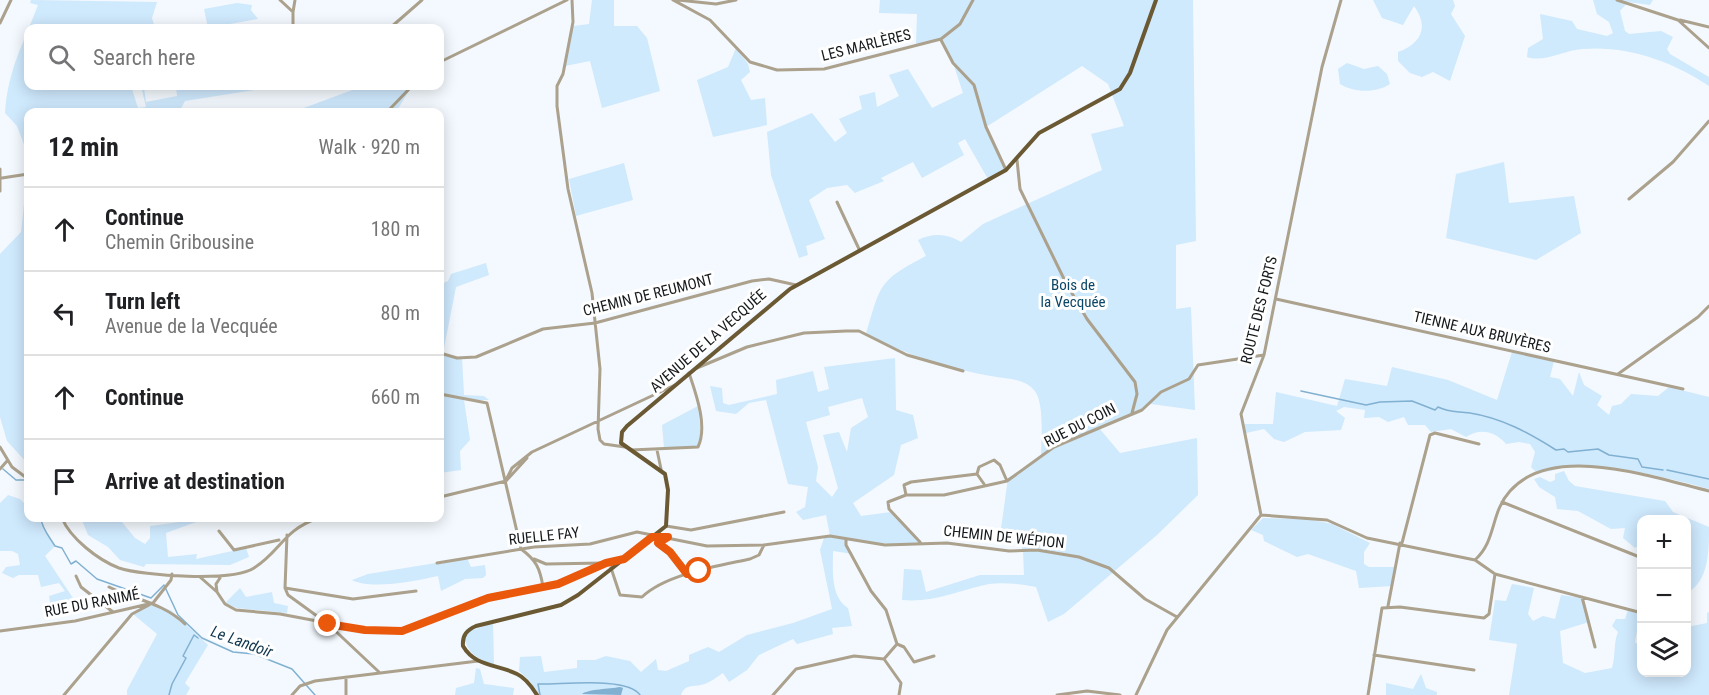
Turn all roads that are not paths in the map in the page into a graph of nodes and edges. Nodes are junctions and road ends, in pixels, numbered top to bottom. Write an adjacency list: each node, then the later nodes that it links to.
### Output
1 (11, 0): 16 (street)
2 (280, 0): 14 (street)
3 (295, 0): 14 (street)
4 (422, 0): 18 (street)
5 (567, 0): 24 (street)
6 (572, 0): 40 (street)
7 (673, 0): 22 (street, LES MARLÈRES)
8 (678, 0): 9 (street)
9 (736, 0)
10 (973, 0): 22 (street)
11 (1156, 0): 28 (main road, AVENUE DE LA VECQUÉE)
12 (1341, 0): 38 (street, ROUTE DES FORTS)
13 (1617, 0): 15 (street)
14 (292, 12): 17 (street)
15 (1678, 20): 19 (street); 21 (street)
16 (0, 23)
17 (293, 24)
18 (395, 24)
19 (1698, 25): 20 (street); 21 (street)
20 (1709, 27)
21 (1692, 32): 23 (street)
22 (941, 39): 30 (street)
23 (1709, 48)
24 (444, 60)
25 (408, 90): 26 (street)
26 (391, 108)
27 (1709, 121): 34 (street)
28 (1017, 160): 30 (main road, AVENUE DE LA VECQUÉE); 50 (street)
29 (0, 169): 32 (street)
30 (1006, 170): 36 (main road, AVENUE DE LA VECQUÉE)
31 (24, 175): 32 (street)
32 (2, 178): 33 (street)
33 (0, 191)
34 (1629, 199)
35 (837, 202): 36 (street)
36 (859, 249): 37 (main road, AVENUE DE LA VECQUÉE)
37 (796, 285): 40 (street, CHEMIN DE REUMONT); 43 (main road, AVENUE DE LA VECQUÉE)
38 (1276, 298): 42 (street, ROUTE DES FORTS); 46 (street, TIENNE AUX BRUYÈRES)
39 (1709, 306): 46 (street)
40 (595, 323): 41 (street, CHEMIN DE REUMONT); 51 (street)
41 (444, 354)
42 (1264, 355): 50 (street, RUE DU COIN); 72 (street, ROUTE DES FORTS)
43 (695, 368): 44 (street); 45 (main road, AVENUE DE LA VECQUÉE)
44 (963, 371)
45 (689, 373): 47 (main road, AVENUE DE LA VECQUÉE); 55 (street)
46 (1618, 374): 48 (street, TIENNE AUX BRUYÈRES)
47 (675, 385): 51 (street); 54 (main road, AVENUE DE LA VECQUÉE)
48 (1683, 389)
49 (444, 395): 59 (street)
50 (1132, 413): 64 (street, RUE DU COIN)
51 (597, 420): 54 (street); 56 (street)
52 (1479, 444): 84 (street)
53 (0, 447): 57 (street)
54 (627, 449): 55 (street); 61 (main road)
55 (657, 450): 61 (street)
56 (532, 452): 58 (street); 65 (street)
57 (8, 461): 60 (street); 63 (street)
58 (518, 462): 59 (street); 65 (street)
59 (502, 468): 65 (street)
60 (0, 469)
61 (661, 469): 75 (main road)
62 (977, 474): 64 (street); 66 (street); 68 (street)
63 (24, 475)
64 (1007, 481): 66 (street, RUE DU COIN)
65 (506, 482): 69 (street); 86 (street)
66 (984, 485): 68 (street, RUE DU COIN)
67 (1709, 491): 70 (street)
68 (906, 495): 83 (street)
69 (444, 496)
70 (1502, 502): 87 (street); 90 (street)
71 (784, 512): 75 (street)
72 (1262, 515): 84 (street); 109 (street)
73 (308, 522): 78 (street)
74 (64, 523): 76 (street); 94 (street)
75 (666, 526): 79 (main road)
76 (64, 531)
77 (219, 531): 81 (street)
78 (287, 535): 81 (street); 102 (street)
79 (652, 537): 80 (street); 86 (street, RUELLE FAY); 89 (main road)
80 (668, 537): 85 (street); 95 (street)
81 (281, 540): 99 (street)
82 (846, 540): 83 (street, CHEMIN DE WÉPION); 85 (street, CHEMIN DE WÉPION); 113 (street)
83 (922, 543): 109 (street, CHEMIN DE WÉPION)
84 (1401, 543): 90 (street); 106 (street)
85 (765, 545): 95 (street)
86 (520, 549): 88 (street); 91 (street, RUELLE FAY)
87 (1637, 556)
88 (534, 558): 92 (street); 101 (street)
89 (624, 559): 92 (street); 93 (main road)
90 (1476, 560): 96 (street)
91 (437, 563)
92 (606, 563): 101 (street)
93 (611, 568): 95 (street); 118 (main road)
94 (172, 574): 98 (street); 105 (street, RUE DU RANIMÉ)
95 (687, 574)
96 (1495, 574): 104 (street); 106 (street)
97 (76, 576): 108 (street)
98 (200, 577): 99 (street); 99 (street)
99 (213, 581): 111 (street)
100 (109, 586): 105 (street)
101 (543, 587): 111 (street)
102 (285, 588): 103 (street); 111 (street)
103 (416, 591)
104 (1582, 597): 107 (street); 114 (street)
105 (153, 603): 108 (street, RUE DU RANIMÉ); 110 (street); 122 (street)
106 (1388, 606): 115 (street)
107 (1637, 612)
108 (114, 613): 112 (street, RUE DU RANIMÉ)
109 (1177, 617): 130 (street)
110 (184, 624)
111 (328, 624): 120 (street)
112 (0, 631)
113 (897, 644): 116 (street); 117 (street)
114 (1595, 647)
115 (1374, 655): 119 (street); 131 (street)
116 (934, 656)
117 (884, 659): 126 (street); 127 (street)
118 (478, 661): 120 (street); 125 (main road)
119 (1474, 670)
120 (379, 672): 121 (street)
121 (346, 677): 123 (street); 124 (street)
122 (64, 695)
123 (292, 695)
124 (346, 695)
125 (537, 695)
126 (773, 695)
127 (899, 695)
128 (1057, 695): 129 (street)
129 (1120, 695)
130 (1136, 695)
131 (1368, 695)

